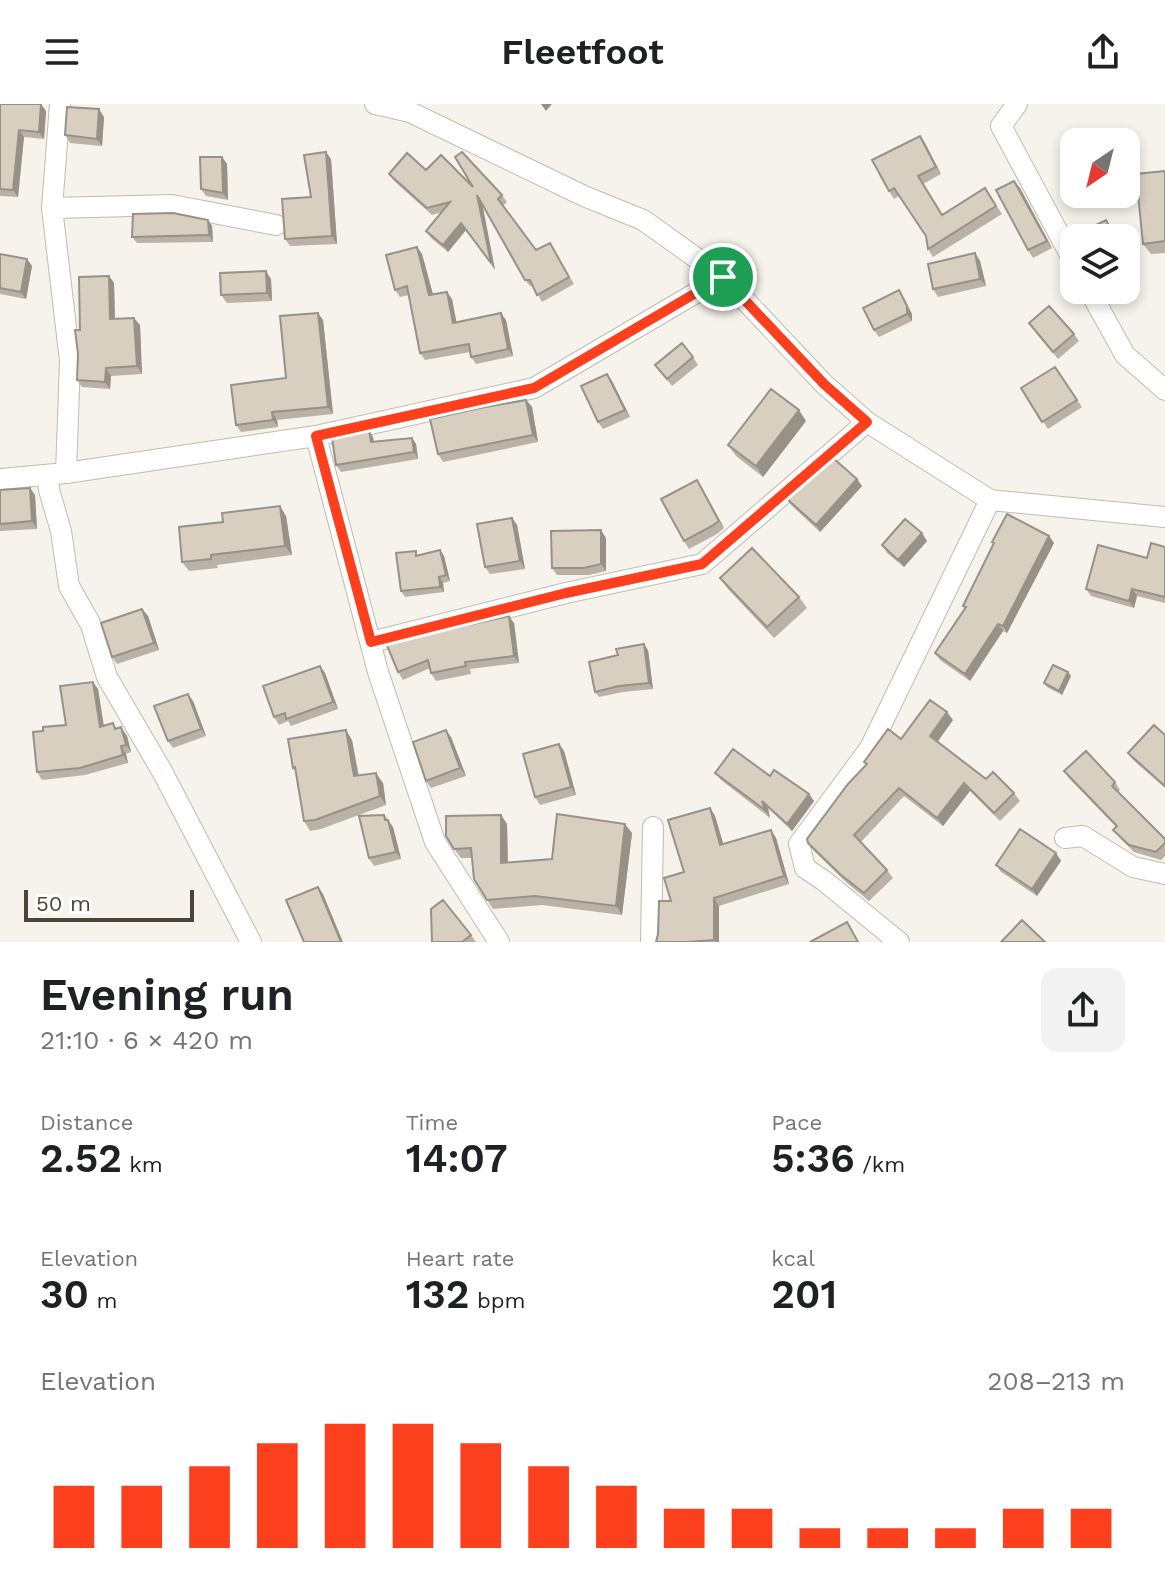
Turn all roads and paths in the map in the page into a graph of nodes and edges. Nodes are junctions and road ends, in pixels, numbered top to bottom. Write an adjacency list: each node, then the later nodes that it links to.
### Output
1 (60, 104): 4 (street)
2 (375, 104): 7 (street)
3 (1017, 104): 6 (street)
4 (52, 208): 5 (street); 12 (street)
5 (276, 225)
6 (1060, 236)
7 (723, 277): 10 (street); 11 (street)
8 (1097, 304): 9 (street)
9 (1165, 390)
10 (867, 422): 14 (street); 16 (street)
11 (316, 436): 12 (street); 16 (street)
12 (57, 474): 13 (street); 20 (street)
13 (0, 479)
14 (990, 500): 15 (street); 23 (street)
15 (1165, 517)
16 (371, 642): 21 (street)
17 (653, 827): 22 (street)
18 (1065, 838): 19 (street)
19 (1165, 874)
20 (251, 942)
21 (499, 942)
22 (651, 942)
23 (899, 942)

